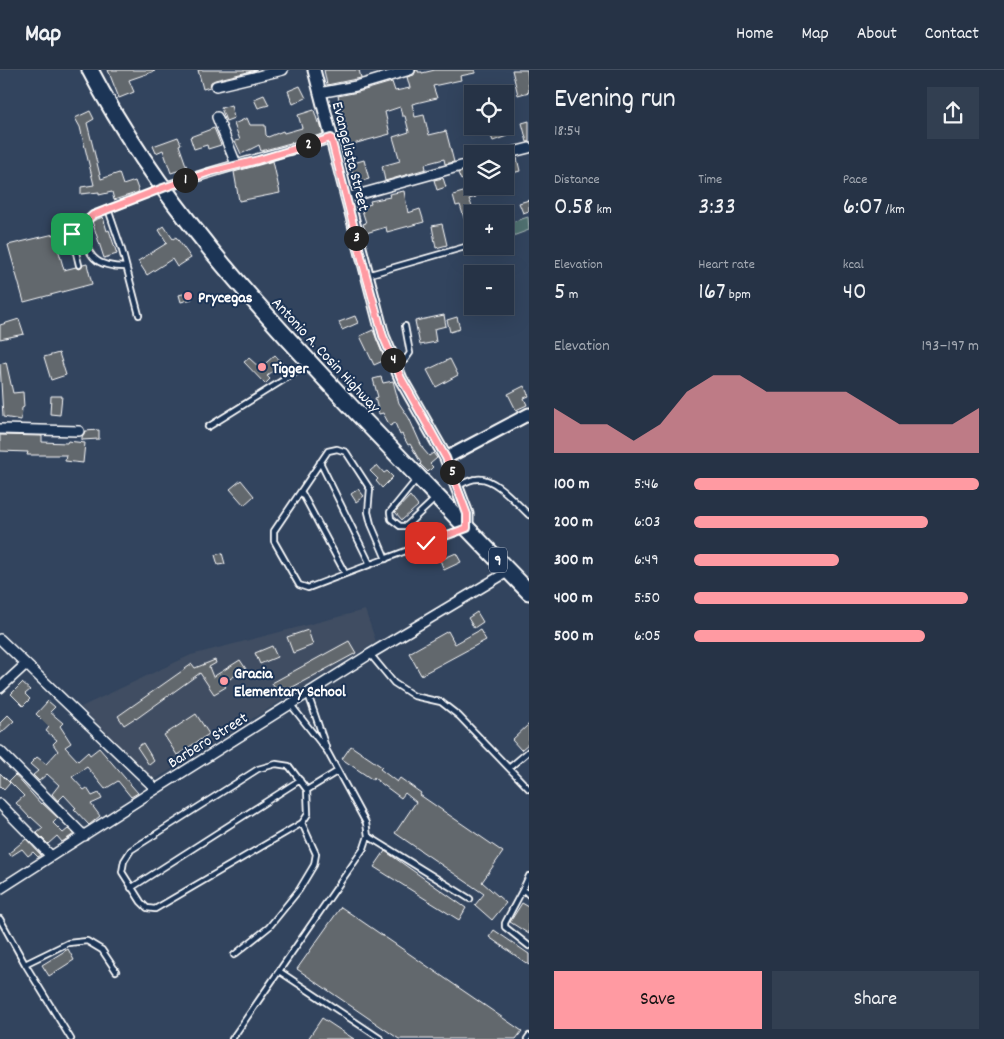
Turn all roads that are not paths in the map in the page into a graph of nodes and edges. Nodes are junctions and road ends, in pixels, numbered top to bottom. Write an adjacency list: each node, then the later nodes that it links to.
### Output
1 (90, 70): 13 (highway, Antonio A. Cosin Highway / 9)
2 (283, 70): 5 (street)
3 (314, 70): 6 (street, Evangelista Street)
4 (410, 70): 6 (street)
5 (216, 86)
6 (319, 93): 8 (street, Evangelista Street)
7 (217, 117): 11 (street)
8 (331, 138): 11 (street); 14 (street, Evangelista Street)
9 (529, 148): 10 (street)
10 (514, 152)
11 (236, 164): 13 (street)
12 (464, 165): 14 (street)
13 (163, 188): 15 (lane); 23 (highway, Antonio A. Cosin Highway / 9)
14 (346, 198): 20 (street, Evangelista Street)
15 (108, 209): 16 (lane); 19 (lane)
16 (80, 227): 18 (lane); 19 (lane)
17 (464, 247): 20 (lane)
18 (78, 265)
19 (126, 267): 21 (lane)
20 (366, 275): 24 (street, Evangelista Street)
21 (139, 315)
22 (406, 326): 24 (lane)
23 (310, 363): 26 (lane); 31 (highway, Antonio A. Cosin Highway / 9)
24 (395, 366): 29 (street, Evangelista Street)
25 (529, 414): 29 (street)
26 (208, 427)
27 (0, 429): 28 (street)
28 (79, 432)
29 (446, 458): 32 (street, Evangelista Street)
30 (320, 462): 33 (lane); 37 (lane); 38 (lane)
31 (418, 477): 34 (highway, Antonio A. Cosin Highway / 9); 34 (lane)
32 (457, 486): 35 (lane); 36 (street, Evangelista Street)
33 (301, 491): 40 (lane); 40 (lane)
34 (437, 496): 36 (highway, Antonio A. Cosin Highway / 9)
35 (529, 515)
36 (467, 528): 37 (lane); 39 (highway, Antonio A. Cosin Highway / 9)
37 (386, 559): 38 (lane)
38 (370, 564): 40 (lane)
39 (509, 571): 41 (highway, Antonio A. Cosin Highway / 9); 43 (street, Barbero Street)
40 (345, 574)
41 (529, 592)
42 (0, 639): 44 (street)
43 (370, 654): 46 (street, Barbero Street); 51 (lane)
44 (26, 664): 45 (street); 54 (street)
45 (0, 688)
46 (308, 694): 47 (street, Barbero Street); 49 (lane)
47 (291, 705): 49 (lane); 54 (street, Barbero Street)
48 (0, 751): 59 (street)
49 (327, 751): 52 (lane)
50 (529, 752): 51 (lane)
51 (509, 768): 55 (lane)
52 (338, 771): 56 (lane); 60 (lane)
53 (300, 780): 56 (lane); 63 (lane); 63 (lane)
54 (156, 788): 59 (street, Barbero Street)
55 (529, 789)
56 (307, 790): 58 (lane)
57 (0, 804): 61 (street)
58 (302, 823): 63 (lane); 70 (lane)
59 (84, 836): 61 (street, Barbero Street)
60 (368, 836): 67 (lane); 73 (lane)
61 (51, 856): 64 (street, Barbero Street)
62 (529, 876): 65 (lane)
63 (132, 888)
64 (0, 889)
65 (523, 889): 66 (lane); 69 (lane)
66 (529, 895)
67 (470, 899)
68 (0, 919): 71 (lane)
69 (529, 946)
70 (234, 955)
71 (25, 964): 72 (lane); 75 (lane)
72 (116, 970)
73 (279, 971): 76 (lane); 77 (lane)
74 (529, 1036): 78 (lane)
75 (71, 1039)
76 (232, 1039)
77 (381, 1039)
78 (527, 1039)

